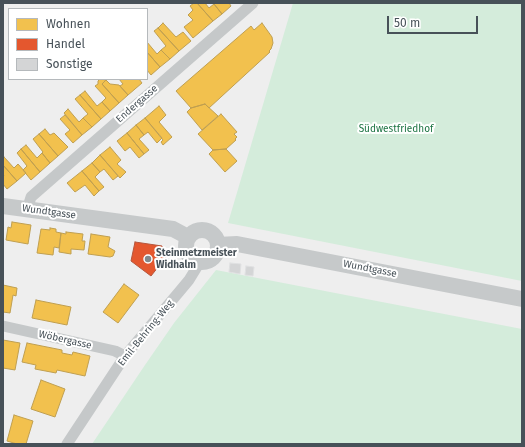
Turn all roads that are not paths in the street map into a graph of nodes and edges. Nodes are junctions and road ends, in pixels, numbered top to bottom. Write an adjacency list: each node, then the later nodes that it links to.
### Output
1 (253, 3): 3 (street, Endergasse)
2 (3, 206): 3 (street, Wundtgasse)
3 (27, 210): 4 (street, Wundtgasse)
4 (188, 237): 5 (street); 6 (street)
5 (218, 245): 6 (street); 7 (street, Wundtgasse)
6 (200, 262): 9 (street, Emil-Behring-Weg)
7 (522, 299)
8 (3, 326): 9 (street, Wöbergasse)
9 (125, 356): 10 (street, Emil-Behring-Weg)
10 (67, 444)

